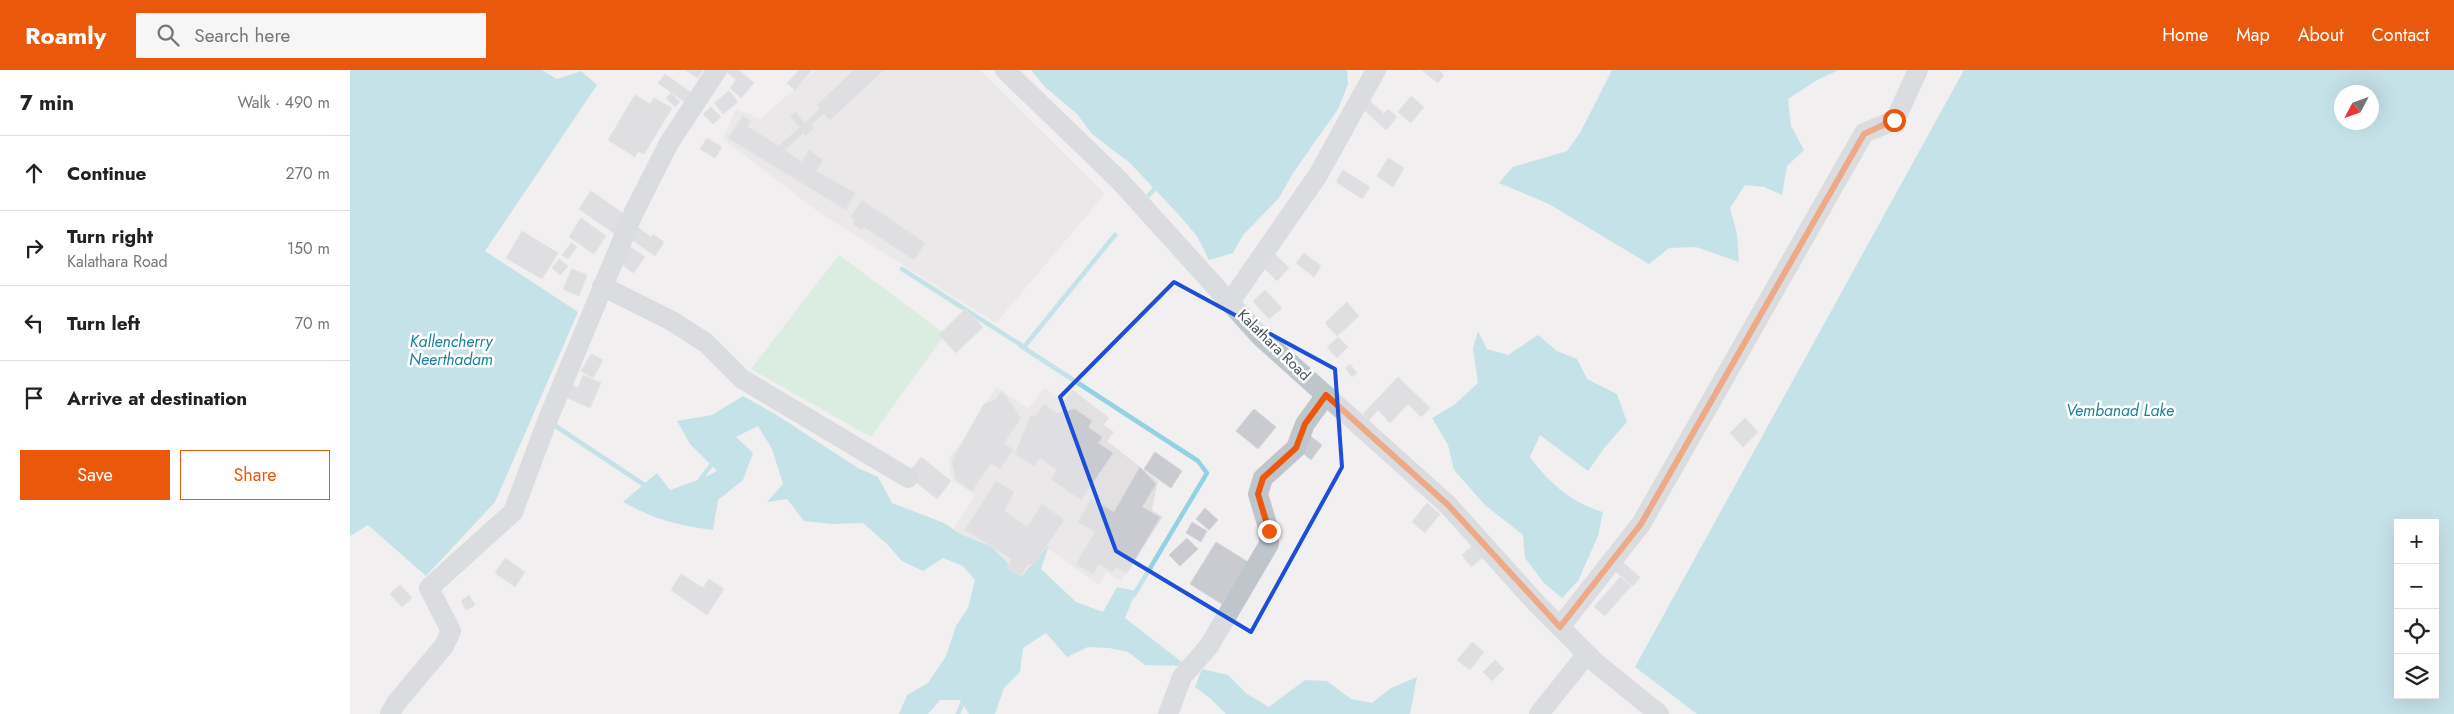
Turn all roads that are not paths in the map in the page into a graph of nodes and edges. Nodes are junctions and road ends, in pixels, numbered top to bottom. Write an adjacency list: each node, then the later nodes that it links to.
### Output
1 (717, 70): 5 (street)
2 (1006, 70): 6 (street, Kalathara Road)
3 (1376, 70): 6 (street)
4 (1918, 70): 9 (street)
5 (602, 286): 8 (street); 11 (street)
6 (1230, 302): 7 (street, Kalathara Road)
7 (1326, 395): 9 (street, Kalathara Road); 12 (street)
8 (908, 478)
9 (1560, 627): 10 (street, Kalathara Road)
10 (1587, 654): 13 (street); 14 (street, Kalathara Road)
11 (390, 714)
12 (1168, 714)
13 (1539, 714)
14 (1659, 714)

